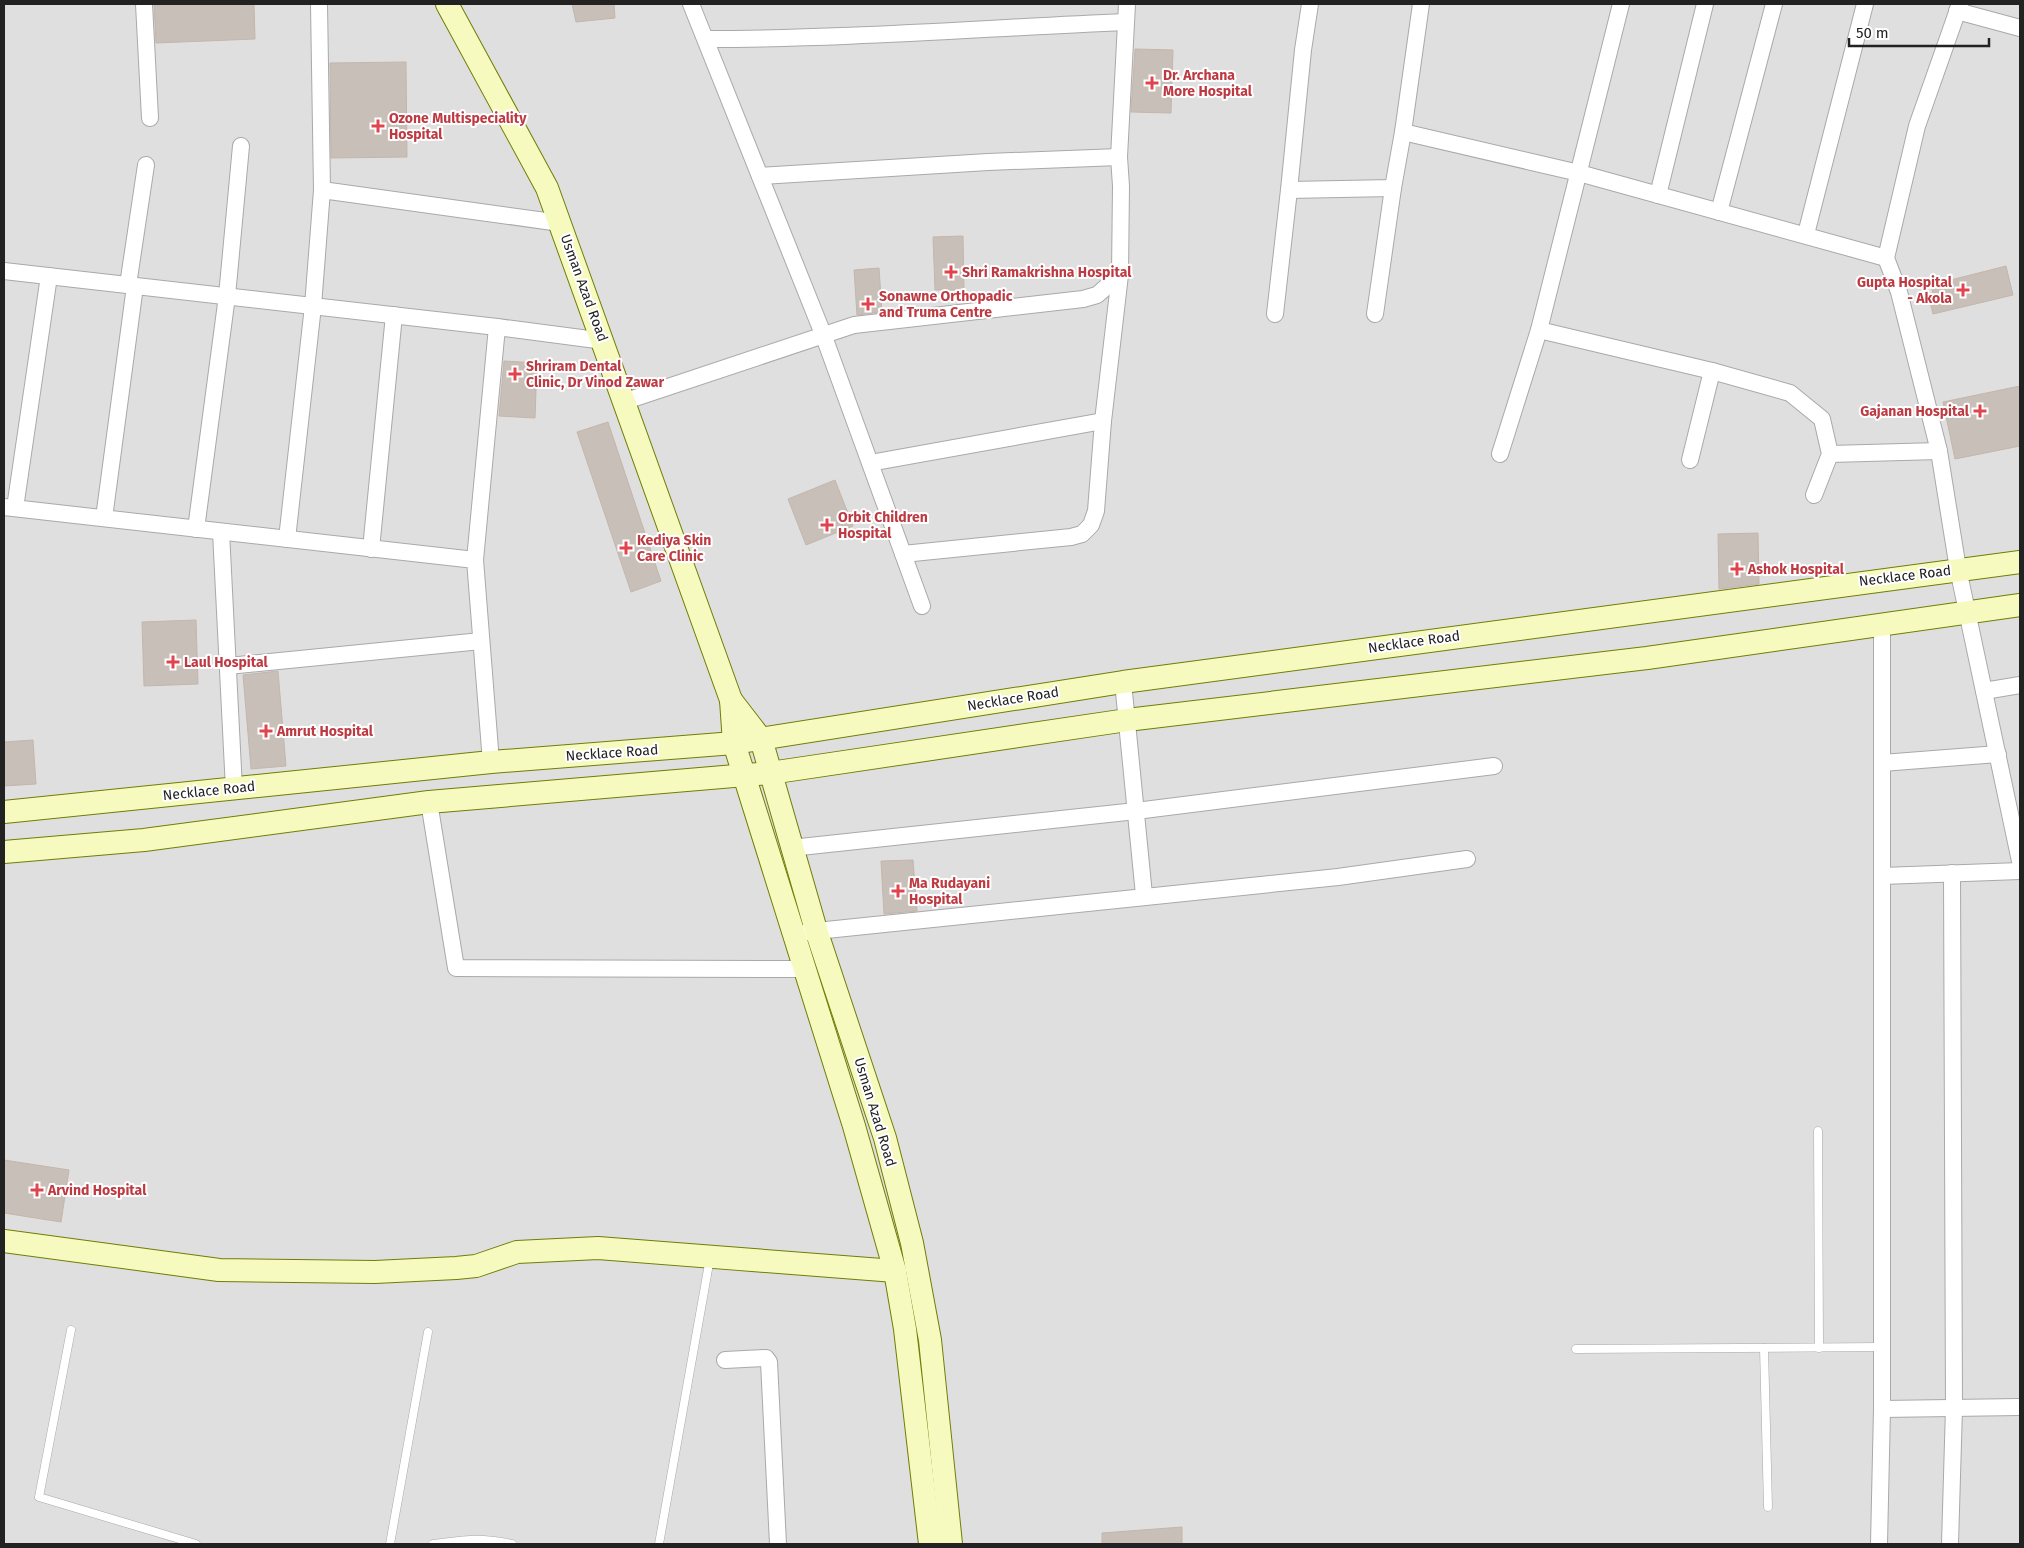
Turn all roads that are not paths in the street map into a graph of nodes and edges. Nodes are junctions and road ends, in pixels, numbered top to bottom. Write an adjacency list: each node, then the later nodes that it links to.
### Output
1 (144, 4): 16 (street)
2 (319, 4): 24 (street)
3 (446, 4): 28 (main road, Usman Azad Road)
4 (691, 4): 15 (street)
5 (1127, 4): 13 (street)
6 (1310, 4): 25 (street)
7 (1421, 4): 17 (street)
8 (1621, 4): 21 (street)
9 (1705, 4): 26 (street)
10 (1774, 4): 27 (street)
11 (1865, 4): 29 (street)
12 (1958, 8): 14 (street); 30 (street)
13 (1125, 22): 15 (street); 19 (street)
14 (2020, 28)
15 (706, 39): 22 (street)
16 (150, 118)
17 (1403, 132): 21 (street); 23 (street)
18 (241, 146): 35 (street)
19 (1119, 157): 22 (street); 33 (street)
20 (146, 166): 34 (street)
21 (1579, 173): 26 (street); 41 (street)
22 (760, 176): 42 (street)
23 (1393, 188): 25 (street); 38 (street)
24 (322, 190): 28 (street); 36 (street)
25 (1289, 190): 37 (street)
26 (1658, 195): 27 (street)
27 (1719, 212): 29 (street)
28 (560, 223): 43 (main road, Usman Azad Road)
29 (1806, 234): 30 (street)
30 (1886, 258): 47 (street)
31 (4, 271): 32 (street)
32 (50, 276): 34 (street); 53 (street)
33 (1120, 276): 42 (street); 46 (street)
34 (132, 285): 35 (street); 54 (street)
35 (227, 296): 36 (street); 55 (street)
36 (313, 306): 39 (street); 57 (street)
37 (1275, 314)
38 (1375, 314)
39 (394, 315): 40 (street); 58 (street)
40 (497, 327): 43 (street); 60 (street)
41 (1539, 330): 44 (street); 48 (street)
42 (822, 334): 45 (street); 51 (street)
43 (604, 341): 45 (main road, Usman Azad Road)
44 (1712, 371): 49 (street); 50 (street)
45 (623, 402): 72 (main road, Usman Azad Road)
46 (1103, 421): 51 (street); 59 (street)
47 (1939, 451): 49 (street); 62 (street)
48 (1500, 454)
49 (1830, 454): 52 (street)
50 (1690, 460)
51 (870, 463): 59 (street)
52 (1814, 495)
53 (10, 507): 54 (street)
54 (104, 518): 55 (street)
55 (196, 529): 56 (street)
56 (221, 532): 57 (street); 68 (street)
57 (287, 539): 58 (street)
58 (371, 549): 60 (street)
59 (903, 554): 64 (street)
60 (475, 560): 67 (street)
61 (2020, 562): 62 (main road, Necklace Road)
62 (1958, 569): 65 (street); 69 (main road, Necklace Road)
63 (2020, 605): 65 (main road)
64 (922, 606)
65 (1967, 611): 66 (main road); 71 (street)
66 (1882, 624): 73 (main road); 78 (street)
67 (481, 642): 68 (street); 77 (street)
68 (228, 666): 82 (street)
69 (1123, 682): 73 (street); 74 (main road, Necklace Road)
70 (2020, 685): 71 (street)
71 (1984, 690): 76 (street)
72 (731, 700): 74 (main road, Usman Azad Road); 75 (main road, Usman Azad Road)
73 (1127, 720): 80 (main road); 84 (street)
74 (761, 739): 75 (main road, Necklace Road); 80 (main road, Usman Azad Road)
75 (734, 743): 77 (main road, Necklace Road); 81 (main road, Usman Azad Road)
76 (1998, 754): 78 (street); 89 (street)
77 (491, 762): 82 (main road, Necklace Road)
78 (1882, 764): 92 (street)
79 (1494, 766): 84 (street)
80 (770, 773): 81 (main road); 86 (main road, Usman Azad Road)
81 (743, 775): 83 (main road); 95 (main road, Usman Azad Road)
82 (234, 789): 85 (main road, Necklace Road)
83 (429, 802): 87 (main road); 96 (street)
84 (1136, 811): 86 (street); 93 (street)
85 (4, 812)
86 (792, 848): 94 (main road, Usman Azad Road)
87 (4, 852)
88 (1467, 859): 93 (street)
89 (2020, 861)
90 (2020, 871): 91 (street)
91 (1952, 873): 92 (street); 109 (street)
92 (1882, 876): 103 (street)
93 (1144, 895): 94 (street)
94 (816, 930): 95 (street); 119 (main road, Usman Azad Road)
95 (793, 934): 96 (main road, Usman Azad Road)
96 (804, 969): 100 (main road, Usman Azad Road)
97 (1818, 1131): 105 (lane)
98 (4, 1241): 99 (main road)
99 (710, 1255): 100 (main road); 116 (lane)
100 (895, 1271): 118 (main road, Usman Azad Road)
101 (71, 1330): 112 (lane)
102 (428, 1332): 113 (lane)
103 (1881, 1347): 105 (lane); 110 (street)
104 (1764, 1348): 105 (lane); 106 (lane); 111 (lane)
105 (1819, 1348)
106 (1576, 1349)
107 (725, 1360): 117 (street)
108 (2020, 1407): 109 (street)
109 (1954, 1408): 110 (street); 121 (street)
110 (1882, 1409): 120 (street)
111 (1768, 1507)
112 (196, 1544)
113 (390, 1544)
114 (433, 1544): 115 (lane)
115 (512, 1544)
116 (660, 1544)
117 (778, 1544)
118 (930, 1544)
119 (951, 1544)
120 (1879, 1544)
121 (1950, 1544)

